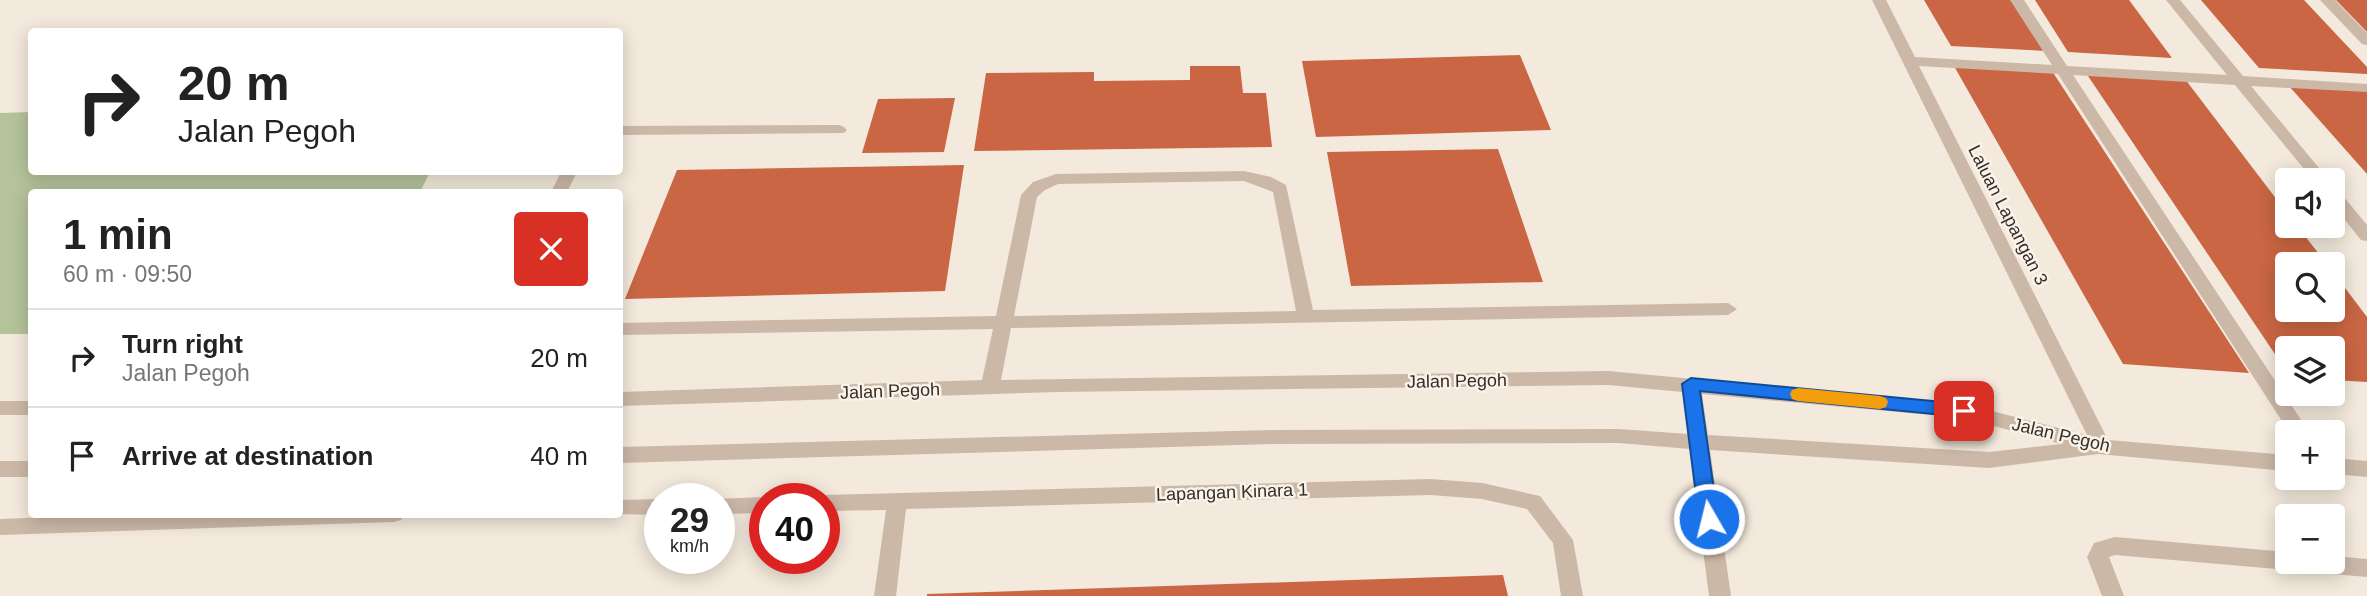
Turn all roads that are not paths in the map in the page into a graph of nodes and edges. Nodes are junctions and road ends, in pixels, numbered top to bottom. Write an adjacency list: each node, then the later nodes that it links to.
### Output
1 (1879, 0): 6 (street, Laluan Lapangan 3)
2 (2017, 0): 7 (street)
3 (2173, 0): 8 (street)
4 (2327, 0): 5 (street)
5 (2367, 41)
6 (1909, 61): 7 (street); 26 (street, Laluan Lapangan 3)
7 (2062, 70): 8 (street); 24 (street)
8 (2239, 80): 9 (street); 12 (street)
9 (2367, 88)
10 (839, 130): 11 (street)
11 (623, 131)
12 (2311, 168)
13 (2345, 209): 14 (street)
14 (2367, 236)
15 (1728, 309): 16 (street)
16 (1306, 317): 17 (street); 17 (street)
17 (1003, 322): 18 (street); 20 (street)
18 (623, 329)
19 (1691, 384): 20 (street, Jalan Pegoh); 25 (street); 26 (street, Jalan Pegoh)
20 (990, 388): 21 (street, Jalan Pegoh)
21 (623, 399)
22 (0, 408): 23 (street)
23 (28, 408)
24 (2291, 420)
25 (1697, 441): 26 (street); 27 (street); 44 (street)
26 (2102, 447): 28 (street, Jalan Pegoh)
27 (623, 455)
28 (2275, 462)
29 (2345, 467): 32 (street)
30 (0, 469): 31 (street)
31 (28, 469)
32 (2367, 469)
33 (897, 502): 34 (street, Lapangan Kinara 1); 42 (street); 43 (street, Lapangan Kinara 1)
34 (840, 503)
35 (644, 507): 36 (street)
36 (623, 508)
37 (273, 518): 38 (street)
38 (0, 527)
39 (2275, 560): 45 (street)
40 (2345, 566): 41 (street)
41 (2367, 568)
42 (885, 596)
43 (1572, 596)
44 (1720, 596)
45 (2113, 596)

